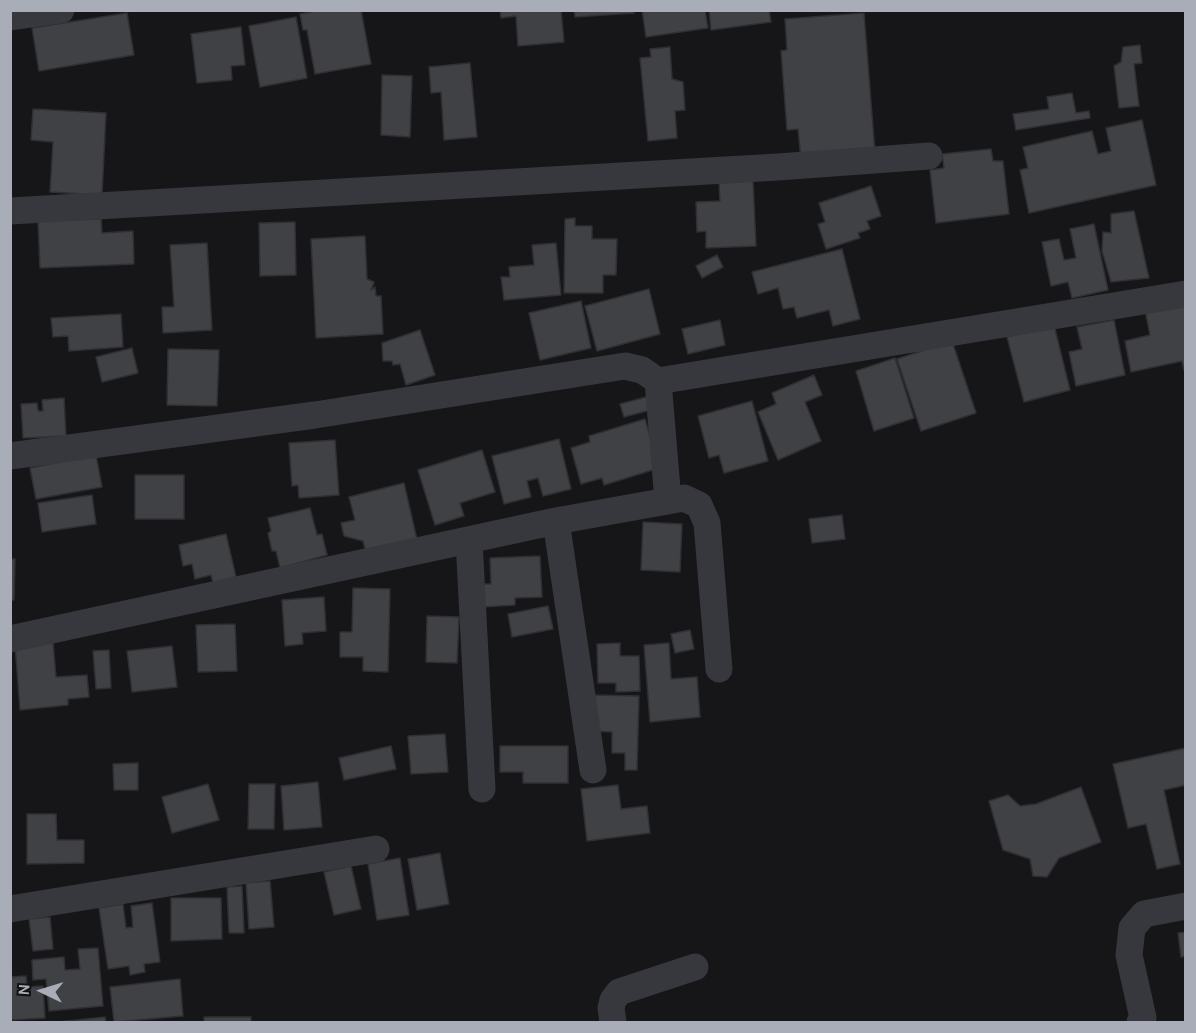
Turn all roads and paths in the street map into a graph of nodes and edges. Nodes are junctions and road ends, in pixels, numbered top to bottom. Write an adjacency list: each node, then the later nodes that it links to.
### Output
1 (62, 10): 2 (street)
2 (10, 18)
3 (929, 156): 4 (street)
4 (10, 211)
5 (1185, 294): 6 (street)
6 (658, 381): 7 (street); 8 (street)
7 (10, 456)
8 (668, 501): 9 (street); 12 (street)
9 (556, 521): 10 (street); 13 (street)
10 (469, 540): 11 (street); 14 (street)
11 (10, 639)
12 (719, 669)
13 (593, 770)
14 (482, 789)
15 (376, 849): 17 (street)
16 (1185, 906): 20 (street)
17 (10, 909)
18 (695, 967): 19 (street)
19 (613, 1023)
20 (1140, 1023)

